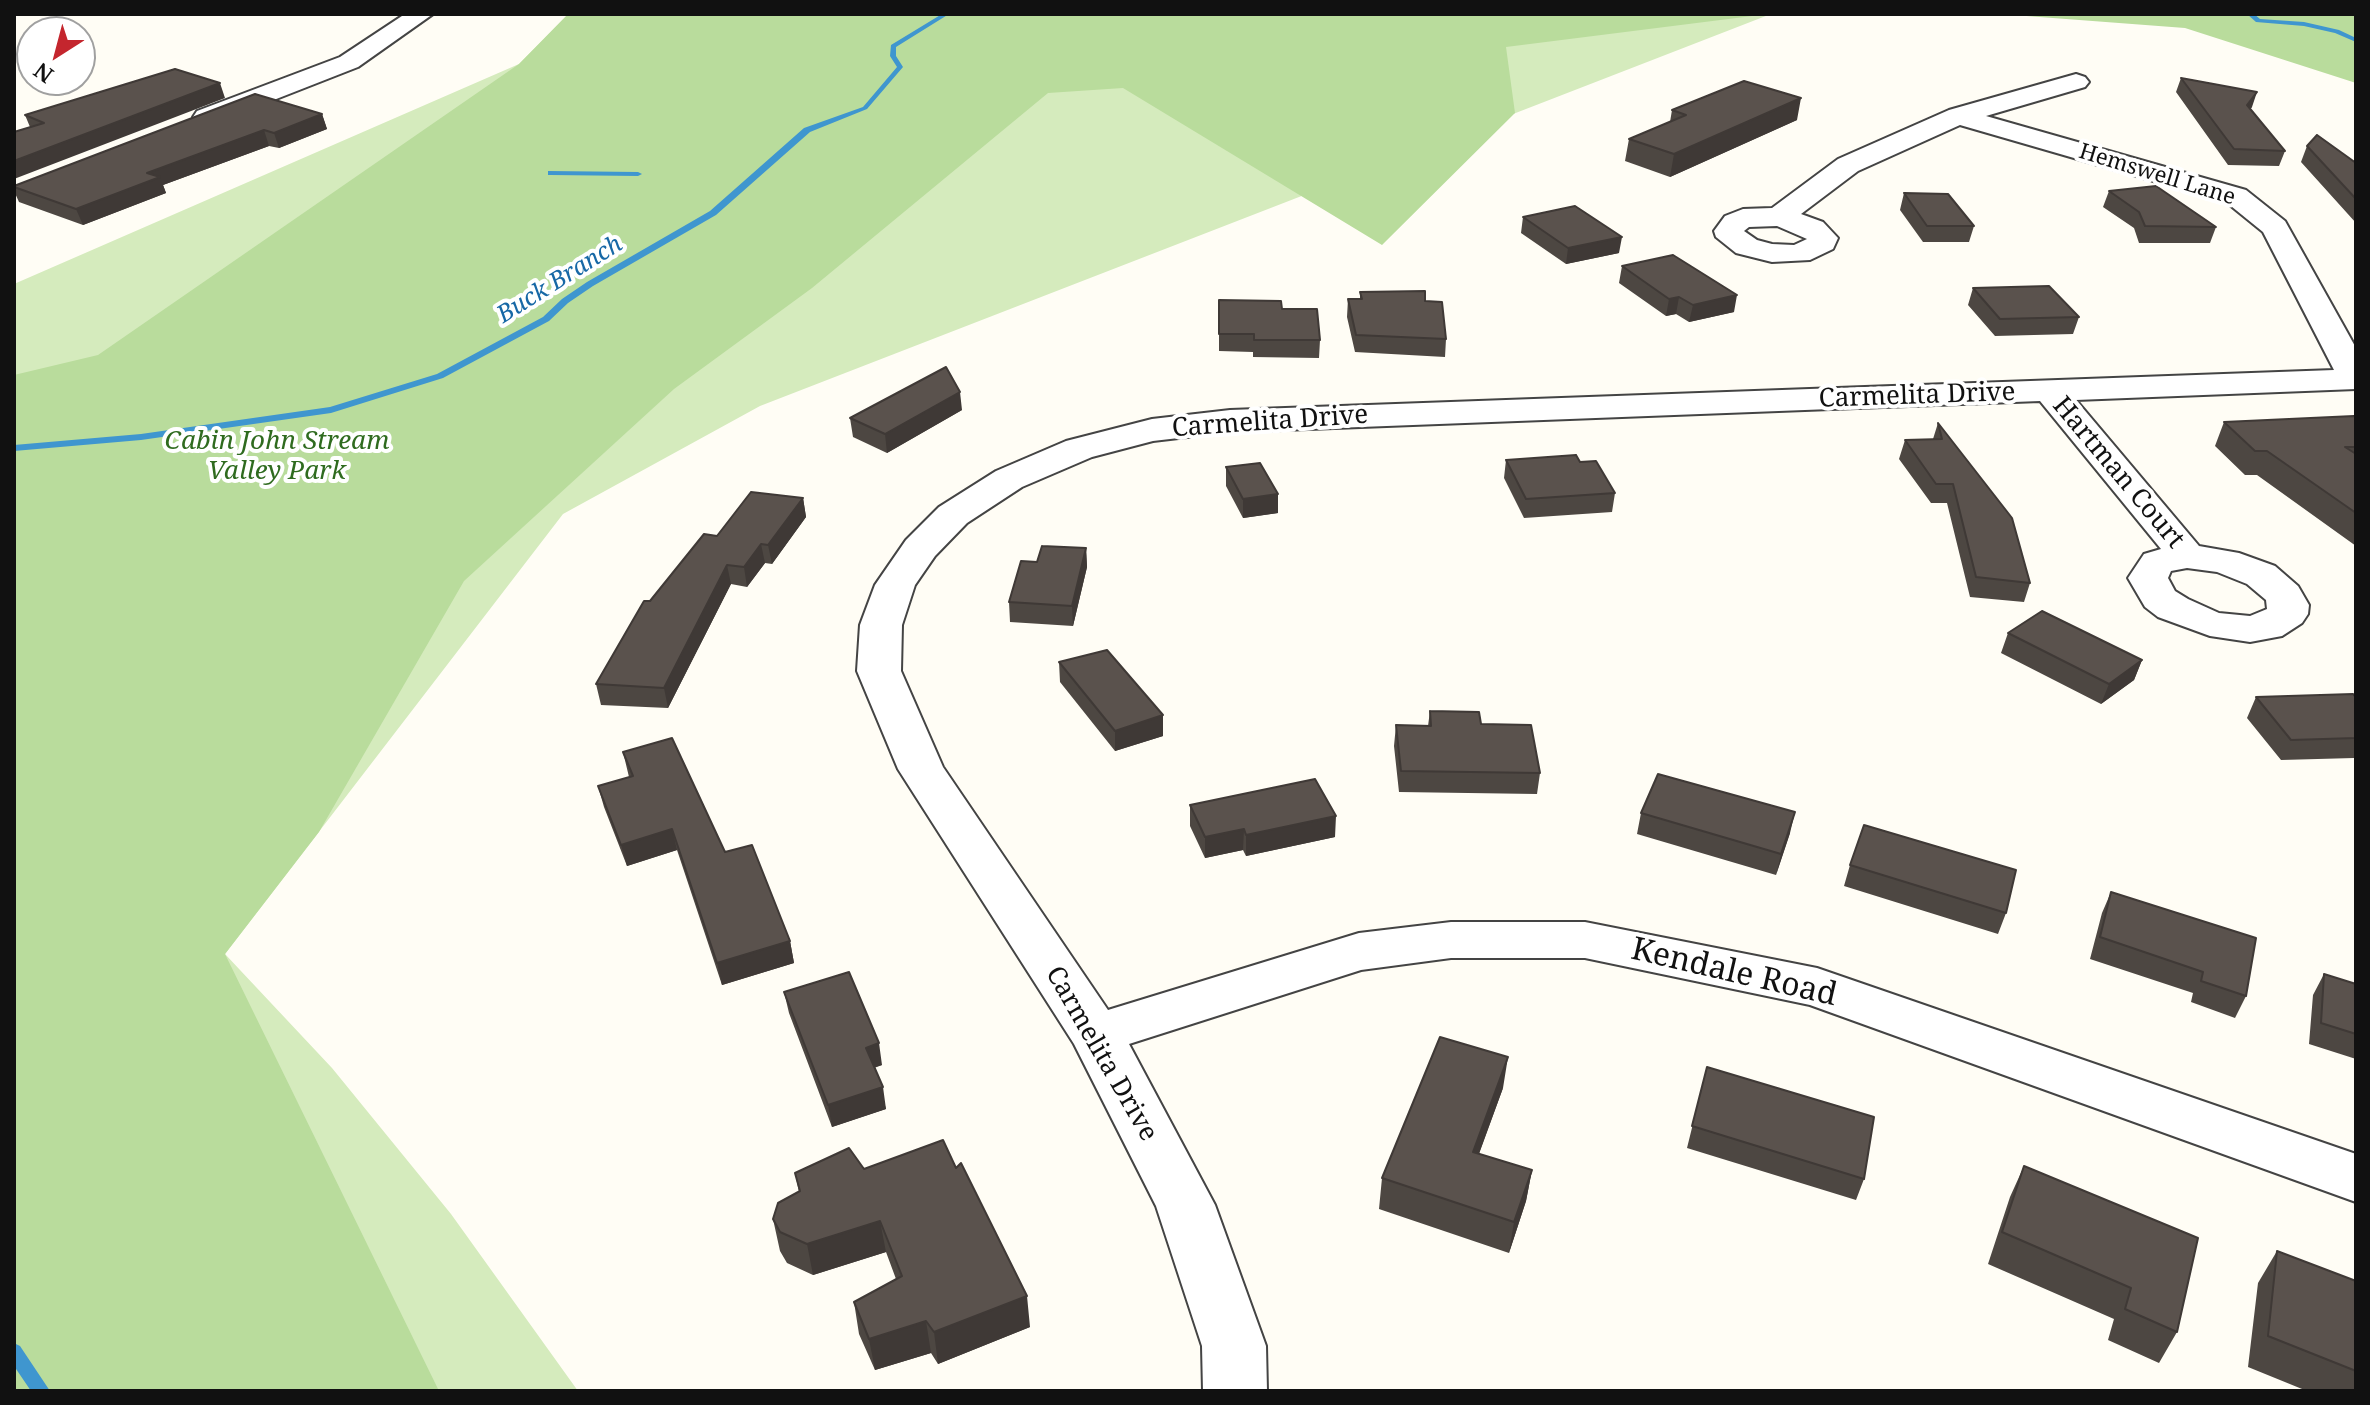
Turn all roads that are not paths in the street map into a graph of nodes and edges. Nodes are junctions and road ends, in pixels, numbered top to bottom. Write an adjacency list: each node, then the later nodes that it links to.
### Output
1 (421, 14): 4 (street)
2 (2076, 82): 3 (street)
3 (1958, 116): 5 (street); 6 (street, Hemswell Lane)
4 (189, 124)
5 (1779, 217)
6 (2356, 379): 7 (street, Carmelita Drive)
7 (2050, 391): 8 (street, Hartman Court); 9 (street, Carmelita Drive)
8 (2187, 556)
9 (1096, 1034): 10 (street, Kendale Road); 11 (street, Carmelita Drive)
10 (2356, 1178)
11 (1235, 1391)

